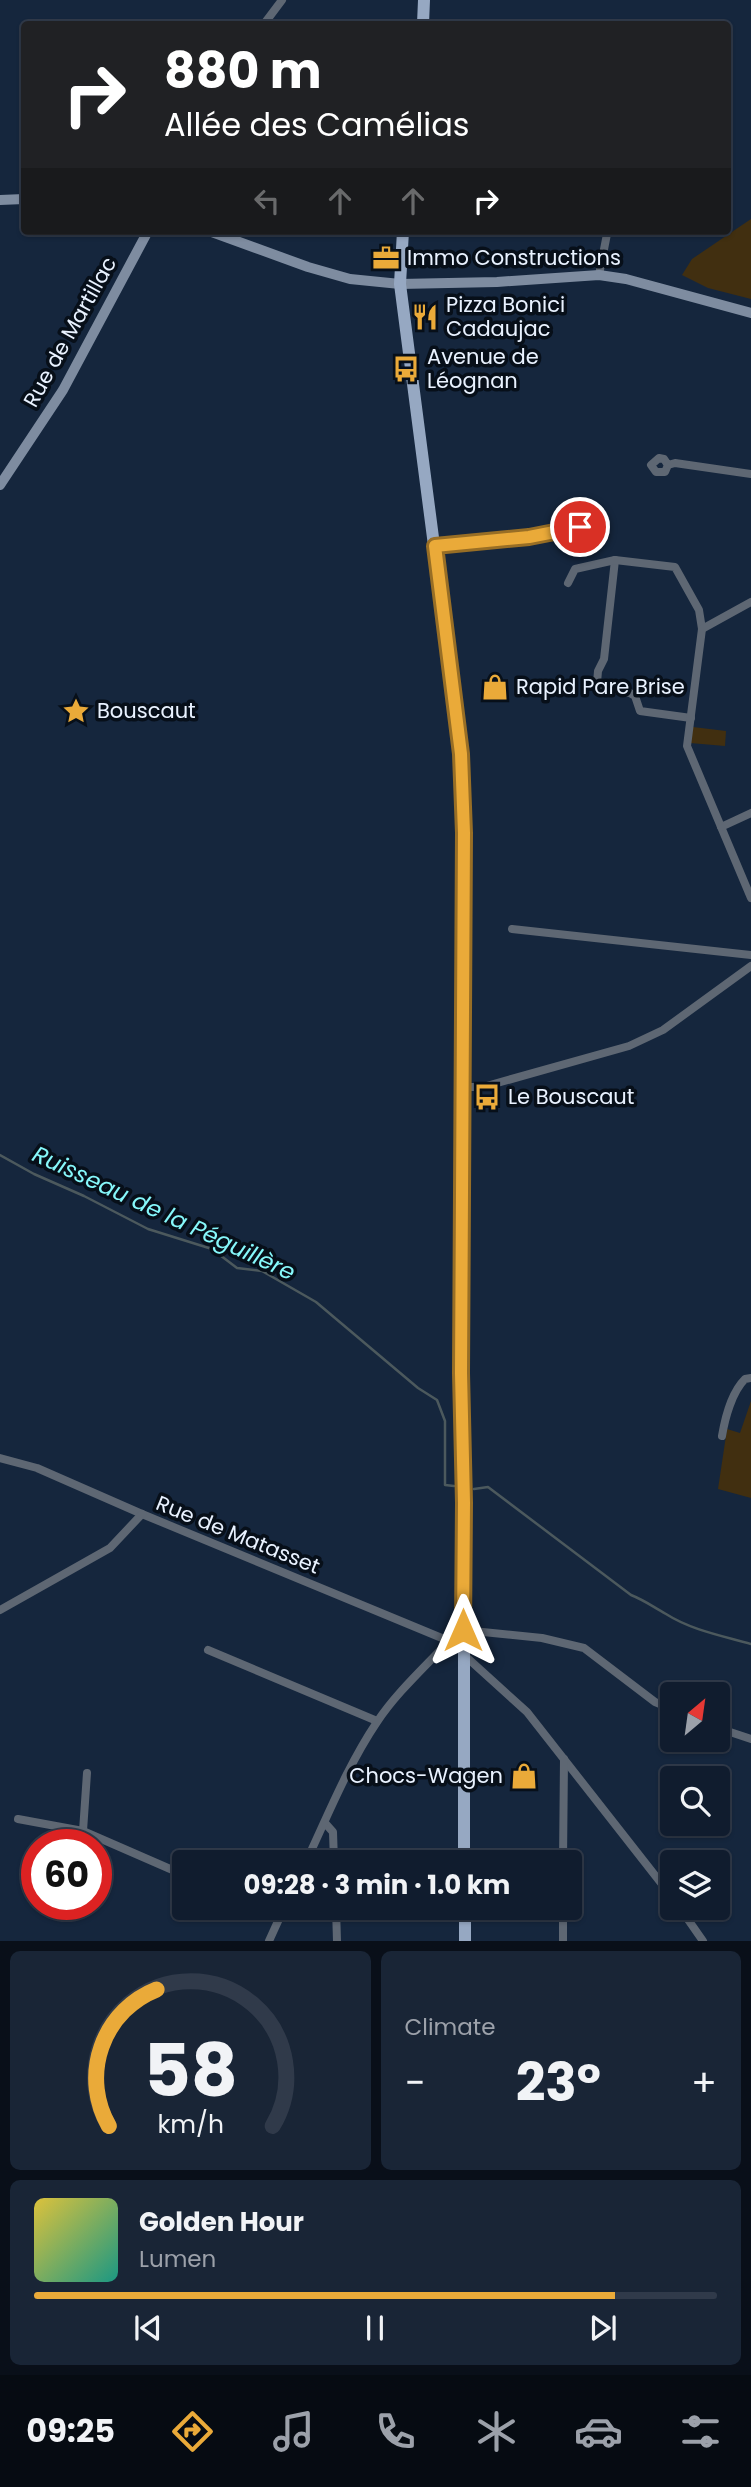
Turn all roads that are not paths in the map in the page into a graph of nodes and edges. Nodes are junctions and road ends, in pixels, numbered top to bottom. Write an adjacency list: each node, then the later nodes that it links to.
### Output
1 (282, 0): 3 (street)
2 (424, 0): 4 (main road)
3 (266, 21)
4 (423, 21)
5 (21, 199): 6 (street)
6 (0, 200)
7 (146, 235): 16 (street, Rue de Martillac)
8 (220, 235): 12 (street)
9 (403, 235): 12 (main road)
10 (607, 235): 11 (street)
11 (599, 275): 12 (street); 13 (street)
12 (400, 284): 18 (main road)
13 (751, 313)
14 (668, 465): 15 (street)
15 (751, 474)
16 (0, 485)
17 (606, 522): 18 (street)
18 (435, 546): 30 (main road)
19 (615, 560): 20 (street); 22 (street); 23 (street)
20 (568, 583)
21 (751, 602): 22 (street)
22 (702, 629): 23 (street)
23 (691, 718): 25 (street)
24 (751, 813): 25 (street)
25 (721, 827): 26 (street)
26 (751, 898)
27 (512, 929): 28 (street)
28 (751, 955)
29 (751, 966): 30 (street)
30 (463, 1087): 37 (main road)
31 (751, 1378): 32 (street)
32 (722, 1436)
33 (0, 1458): 34 (street, Rue de Matasset)
34 (142, 1514): 35 (street); 36 (street, Rue de Matasset)
35 (0, 1609)
36 (449, 1640): 37 (street, Rue de Matasset); 40 (street)
37 (463, 1642): 39 (street, Rue de Matasset); 43 (street); 52 (main road)
38 (208, 1650): 40 (street)
39 (660, 1704)
40 (377, 1721): 46 (street)
41 (730, 1732): 42 (street)
42 (751, 1739)
43 (564, 1759): 53 (street); 55 (street)
44 (87, 1773): 48 (street)
45 (18, 1819): 47 (street)
46 (325, 1823): 50 (street); 51 (street)
47 (68, 1829)
48 (83, 1829)
49 (112, 1844): 54 (street)
50 (312, 1850)
51 (334, 1850)
52 (464, 1850)
53 (563, 1850)
54 (172, 1870)
55 (660, 1882)
56 (279, 1920): 61 (street)
57 (336, 1920): 62 (street)
58 (465, 1920): 63 (main road)
59 (563, 1920): 64 (street)
60 (688, 1920): 65 (street)
61 (269, 1941)
62 (337, 1941)
63 (465, 1941)
64 (563, 1941)
65 (703, 1941)

